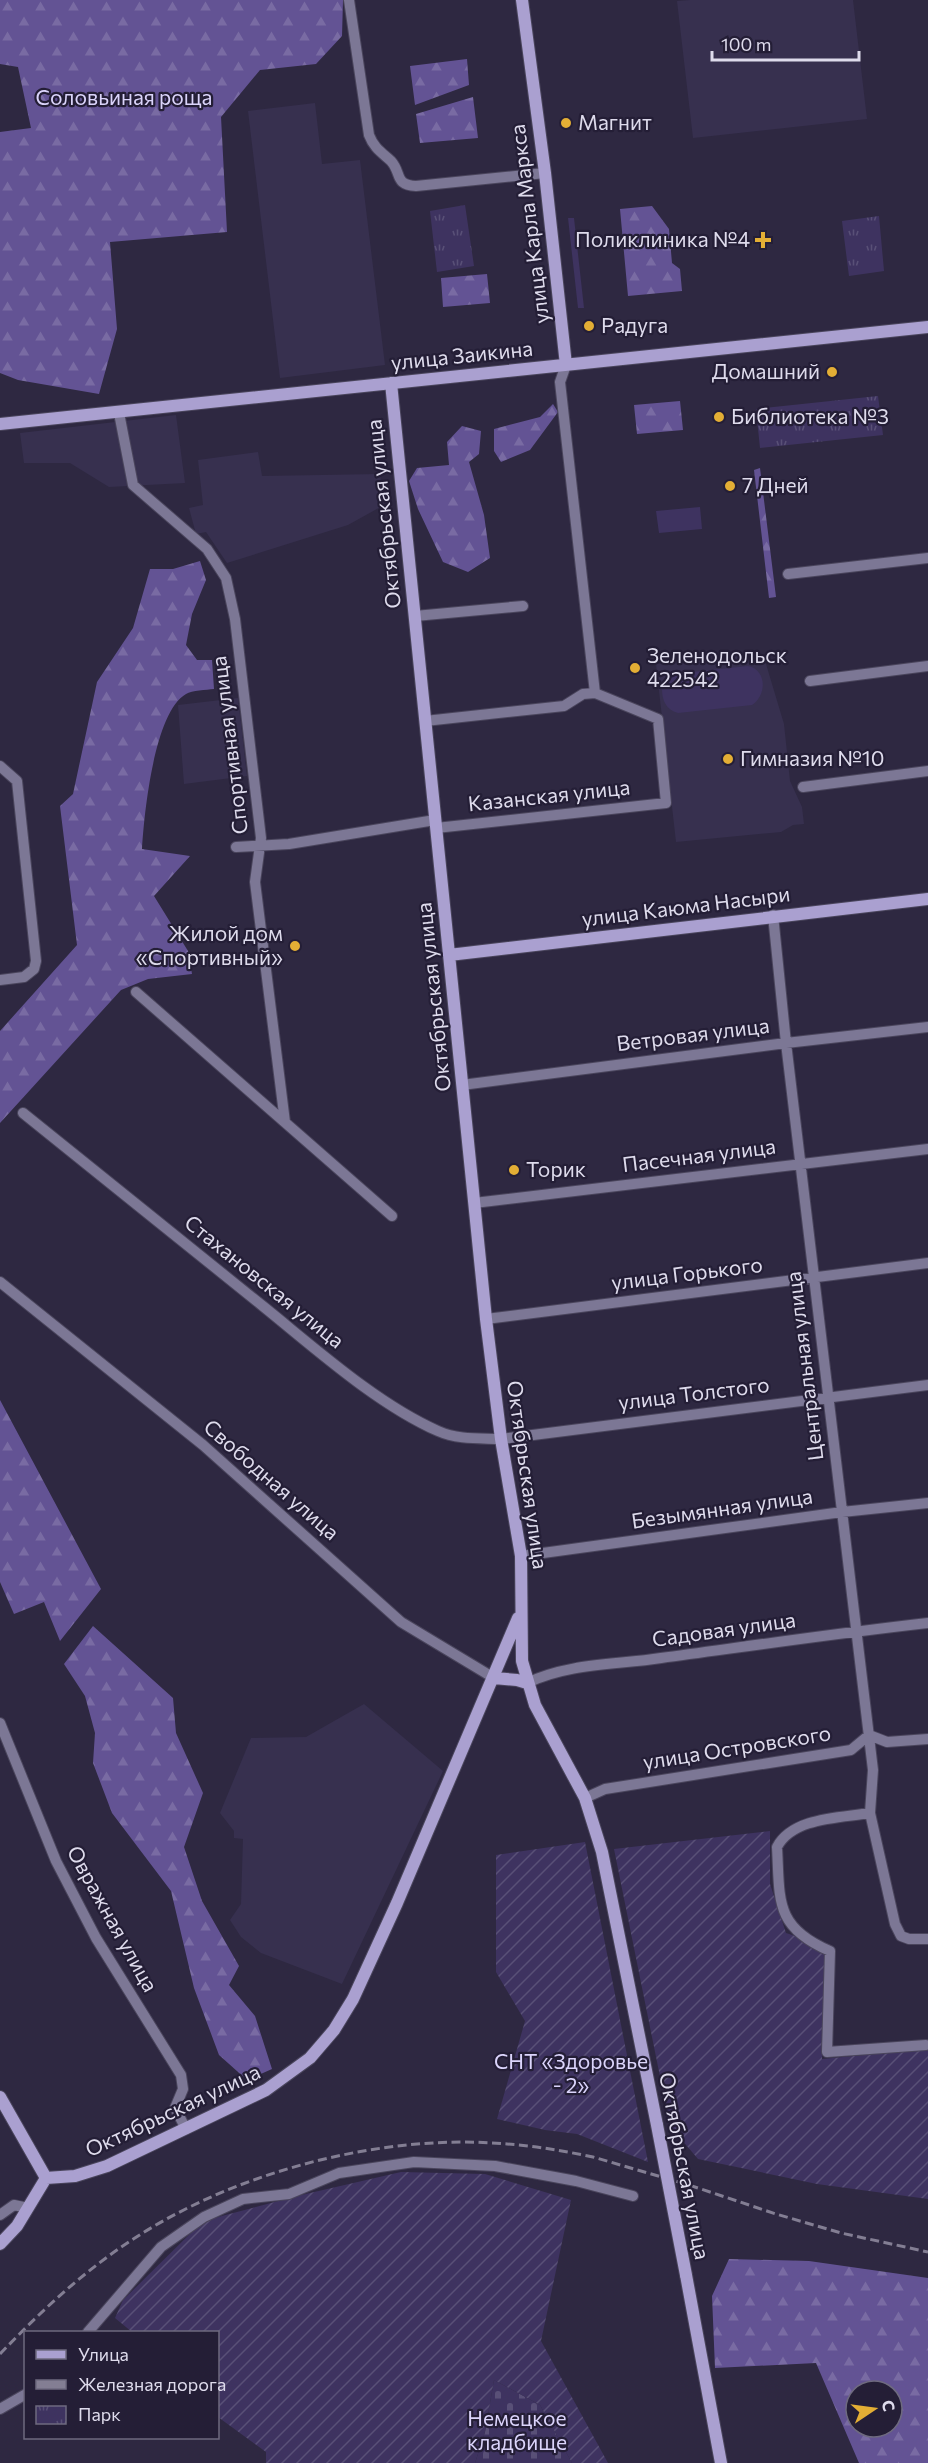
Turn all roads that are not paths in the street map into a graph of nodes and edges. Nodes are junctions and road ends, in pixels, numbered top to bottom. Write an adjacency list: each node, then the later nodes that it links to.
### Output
1 (349, 0): 3 (street)
2 (522, 0): 3 (main road, улица Карла Маркса)
3 (545, 173): 5 (main road, улица Карла Маркса)
4 (928, 327): 5 (main road, улица Заикина)
5 (566, 365): 6 (main road, улица Заикина); 17 (street, улица Карла Маркса)
6 (391, 383): 7 (main road, улица Заикина); 14 (main road, Октябрьская улица)
7 (119, 413): 9 (main road, улица Заикина); 23 (street, Спортивная улица)
8 (0, 416): 9 (main road)
9 (19, 422): 10 (main road, улица Заикина)
10 (0, 424)
11 (928, 558): 12 (street)
12 (788, 574)
13 (523, 606): 14 (street)
14 (415, 616): 18 (main road, Октябрьская улица)
15 (928, 666): 16 (street)
16 (810, 681)
17 (595, 693): 18 (street); 22 (street, Казанская улица)
18 (425, 721): 22 (main road, Октябрьская улица)
19 (0, 766): 28 (street)
20 (928, 771): 21 (street)
21 (803, 787)
22 (436, 824): 23 (street, Казанская улица); 27 (main road, Октябрьская улица)
23 (260, 845): 24 (street, Казанская улица); 34 (street, Спортивная улица)
24 (236, 847)
25 (928, 899): 26 (main road, улица Каюма Насыри)
26 (773, 915): 27 (main road, улица Каюма Насыри); 31 (street, Центральная улица)
27 (449, 955): 32 (main road, Октябрьская улица)
28 (0, 980)
29 (135, 992): 34 (street)
30 (928, 1027): 31 (street, Ветровая улица)
31 (786, 1042): 32 (street, Ветровая улица); 36 (street, Центральная улица)
32 (462, 1085): 37 (main road, Октябрьская улица)
33 (23, 1113): 45 (street, Стахановская улица)
34 (285, 1122): 38 (street)
35 (928, 1149): 36 (street, Пасечная улица)
36 (800, 1164): 37 (street, Пасечная улица); 40 (street, Центральная улица)
37 (474, 1203): 42 (main road, Октябрьская улица)
38 (392, 1216)
39 (928, 1263): 40 (street, улица Горького)
40 (814, 1277): 42 (street, улица Горького); 44 (street, Центральная улица)
41 (0, 1282): 52 (street, Свободная улица)
42 (486, 1319): 45 (main road, Октябрьская улица)
43 (928, 1385): 44 (street, улица Толстого)
44 (828, 1396): 45 (street, улица Толстого); 47 (street, Центральная улица)
45 (501, 1439): 48 (main road, Октябрьская улица)
46 (928, 1503): 47 (street, Безымянная улица)
47 (842, 1512): 48 (street, Безымянная улица); 51 (street, Центральная улица)
48 (521, 1556): 49 (main road, Октябрьская улица)
49 (522, 1606): 52 (main road, Октябрьская улица); 53 (main road, Октябрьская улица)
50 (928, 1623): 51 (street, Садовая улица)
51 (856, 1631): 53 (street, Садовая улица); 55 (street, Центральная улица)
52 (494, 1678): 53 (main road, Свободная улица); 62 (main road, Октябрьская улица)
53 (527, 1683): 57 (main road, Октябрьская улица)
54 (0, 1723): 62 (street, Овражная улица)
55 (869, 1735): 56 (street); 57 (street, улица Островского); 58 (street, Центральная улица)
56 (928, 1739)
57 (585, 1798): 71 (main road, Октябрьская улица, bridge)
58 (870, 1813): 59 (street, Центральная улица); 60 (street)
59 (928, 1938)
60 (926, 2045)
61 (0, 2097): 63 (main road)
62 (186, 2128): 63 (main road, Октябрьская улица)
63 (46, 2178): 65 (main road)
64 (633, 2196): 68 (street)
65 (28, 2208): 66 (street); 67 (main road)
66 (0, 2215)
67 (0, 2244)
68 (89, 2331)
69 (24, 2395): 70 (street)
70 (0, 2409)
71 (721, 2463)

